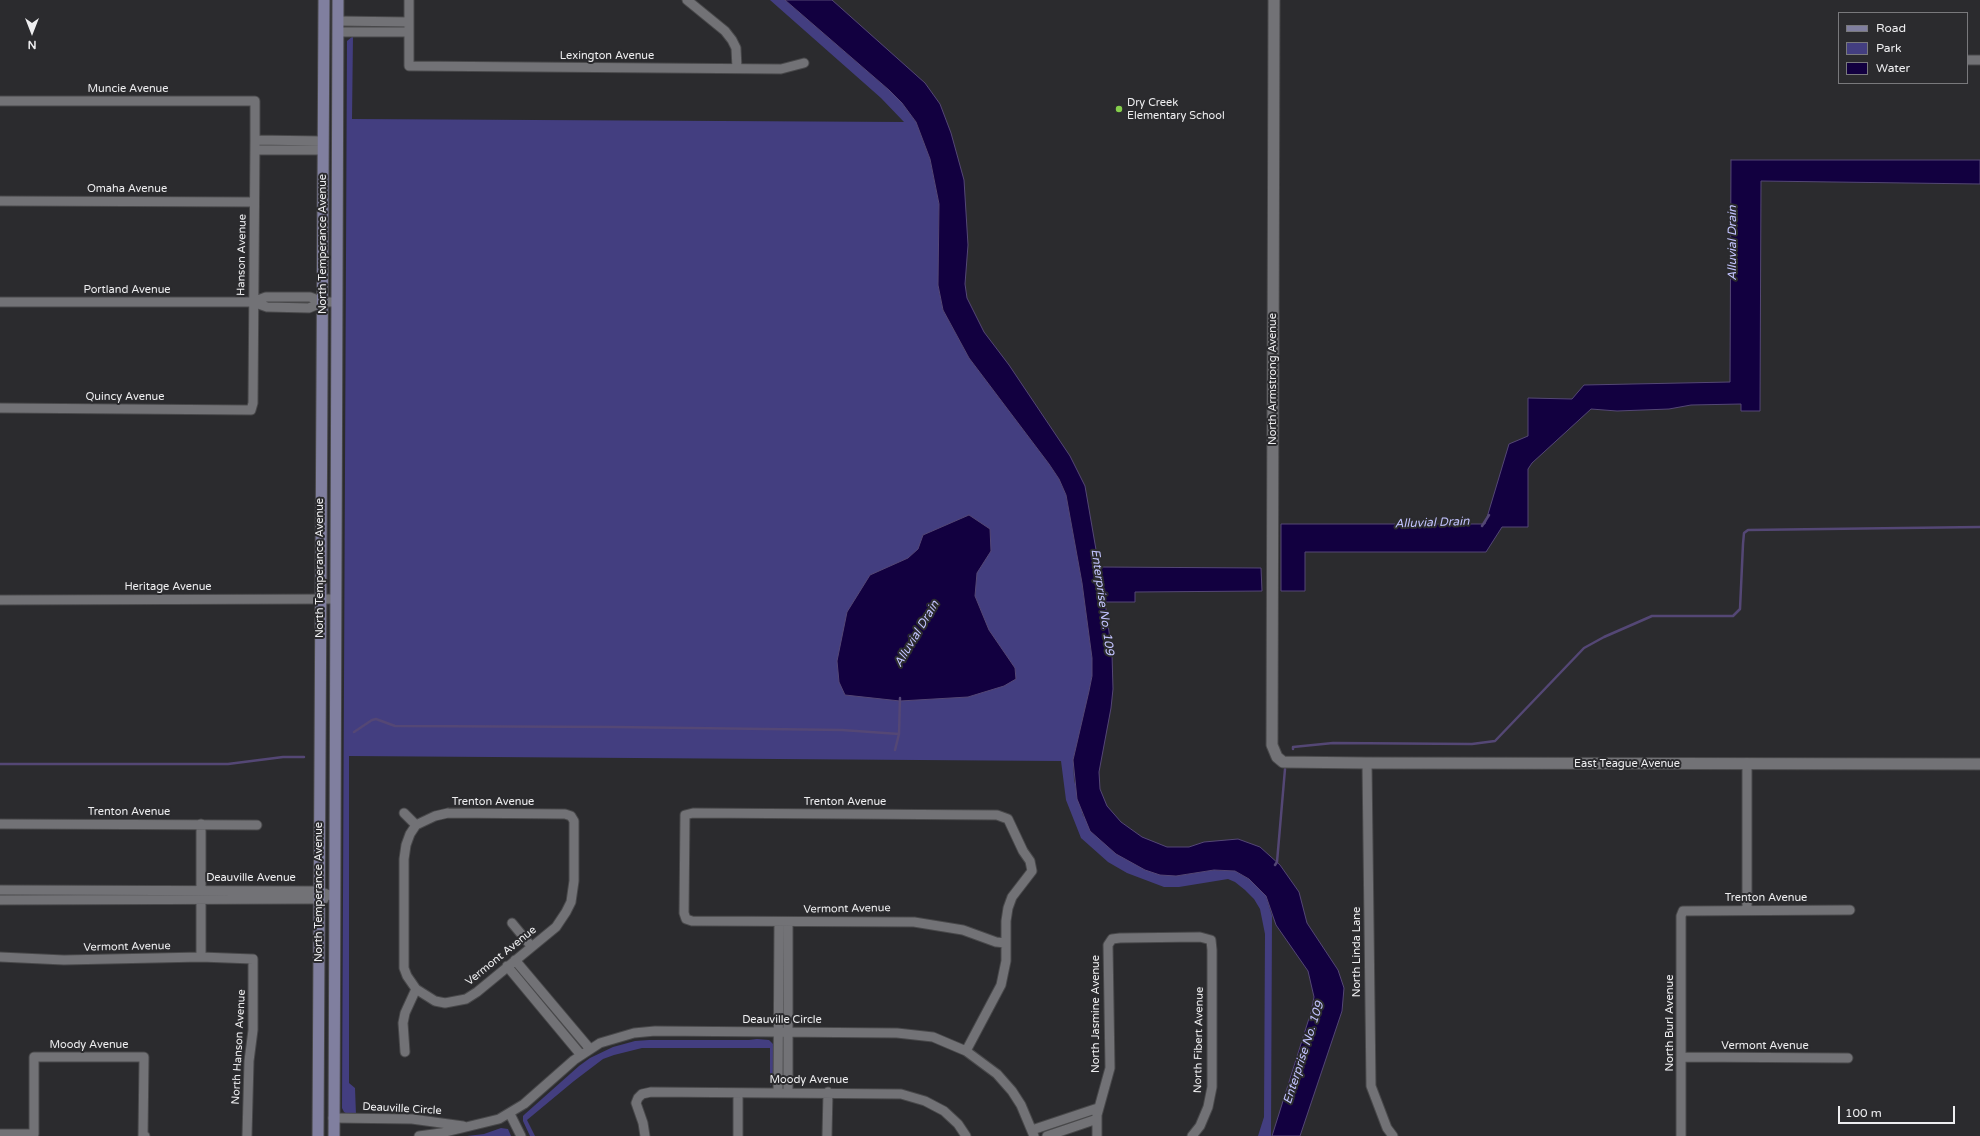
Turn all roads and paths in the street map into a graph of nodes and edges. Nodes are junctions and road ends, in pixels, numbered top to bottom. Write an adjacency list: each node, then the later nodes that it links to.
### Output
1 (324, 0): 16 (main road, North Temperance Avenue)
2 (338, 0): 7 (main road, North Temperance Avenue)
3 (409, 0): 6 (street)
4 (687, 0): 12 (street)
5 (1274, 0): 28 (street, North Armstrong Avenue)
6 (409, 22): 7 (street); 8 (street)
7 (338, 26): 8 (street); 22 (main road, North Temperance Avenue)
8 (409, 32): 12 (street, Lexington Avenue)
9 (1968, 60): 10 (street)
10 (1980, 60)
11 (804, 63): 12 (street, Lexington Avenue)
12 (737, 68)
13 (0, 101): 14 (street, Muncie Avenue)
14 (255, 101): 15 (street, Hanson Avenue)
15 (255, 145): 16 (street); 18 (street, Hanson Avenue)
16 (323, 145): 21 (main road, North Temperance Avenue)
17 (0, 201): 18 (street, Omaha Avenue)
18 (254, 202): 20 (street, Hanson Avenue)
19 (0, 302): 20 (street, Portland Avenue)
20 (253, 302): 21 (street, Portland Avenue); 24 (street, Hanson Avenue)
21 (323, 302): 22 (street, Portland Avenue); 25 (main road, North Temperance Avenue)
22 (337, 302): 26 (main road, North Temperance Avenue)
23 (0, 408): 24 (street, Quincy Avenue)
24 (251, 410)
25 (320, 599): 26 (street, Heritage Avenue); 27 (street, Heritage Avenue); 39 (main road, North Temperance Avenue)
26 (336, 599): 40 (main road, North Temperance Avenue)
27 (0, 600)
28 (1277, 756): 29 (street, East Teague Avenue)
29 (1367, 763): 30 (street, East Teague Avenue); 92 (street, North Linda Lane)
30 (1747, 764): 31 (street, East Teague Avenue); 43 (street)
31 (1980, 764)
32 (404, 813): 36 (street)
33 (0, 824): 34 (street, Trenton Avenue)
34 (201, 824): 35 (street, Trenton Avenue); 38 (street)
35 (257, 825)
36 (416, 825): 49 (street, Trenton Avenue); 58 (street)
37 (0, 890): 38 (street, Deauville Avenue)
38 (201, 890): 39 (street, Deauville Avenue); 42 (street)
39 (319, 896): 40 (street, Deauville Avenue); 42 (street, Deauville Avenue); 59 (main road, North Temperance Avenue)
40 (334, 897): 74 (main road, North Temperance Avenue)
41 (0, 900): 42 (street, Deauville Avenue)
42 (201, 900): 53 (street)
43 (1747, 910): 44 (street, Trenton Avenue); 45 (street, Trenton Avenue)
44 (1850, 910)
45 (1683, 911): 66 (street, North Burl Avenue)
46 (686, 919): 47 (street, Vermont Avenue); 51 (street, Trenton Avenue)
47 (783, 922): 51 (street, Vermont Avenue); 60 (street); 61 (street)
48 (512, 923): 52 (street)
49 (556, 927): 52 (street, Vermont Avenue)
50 (1210, 940): 72 (street, North Jasmine Avenue); 91 (street, North Fibert Avenue)
51 (1006, 943): 63 (street)
52 (531, 946): 56 (street, Vermont Avenue)
53 (201, 957): 54 (street, Vermont Avenue); 55 (street, Vermont Avenue)
54 (0, 958)
55 (254, 959): 80 (street, North Hanson Avenue)
56 (515, 960): 57 (street, Vermont Avenue); 62 (street)
57 (507, 966): 58 (street, Vermont Avenue); 65 (street)
58 (416, 989): 64 (street)
59 (318, 1023): 81 (main road, North Temperance Avenue); 82 (main road)
60 (778, 1032): 61 (street, Deauville Circle); 62 (street, Deauville Circle); 68 (street)
61 (788, 1033): 63 (street, Deauville Circle); 69 (street)
62 (590, 1049): 65 (street, Deauville Circle)
63 (966, 1050): 77 (street, Deauville Circle)
64 (405, 1052)
65 (581, 1055): 73 (street, Deauville Circle)
66 (1682, 1057): 67 (street, Vermont Avenue); 93 (street, North Burl Avenue)
67 (1848, 1058)
68 (778, 1092): 69 (street, Moody Avenue); 71 (street, Moody Avenue)
69 (788, 1092): 70 (street, Moody Avenue)
70 (828, 1092): 87 (street); 88 (street, Moody Avenue)
71 (738, 1093): 85 (street, Moody Avenue); 86 (street)
72 (1098, 1108): 75 (street, North Jasmine Avenue); 77 (street)
73 (510, 1114): 76 (street, Deauville Circle); 84 (street)
74 (333, 1118): 76 (street, Deauville Circle); 82 (main road, North Temperance Avenue)
75 (1097, 1119): 89 (street); 90 (street, North Jasmine Avenue)
76 (468, 1126): 83 (street, Deauville Circle)
77 (1033, 1133)
78 (0, 1134): 79 (street, Moody Avenue)
79 (144, 1136)
80 (247, 1136)
81 (318, 1136)
82 (333, 1136)
83 (419, 1136)
84 (521, 1136)
85 (645, 1136)
86 (738, 1136)
87 (827, 1136)
88 (966, 1136)
89 (1047, 1136)
90 (1097, 1136)
91 (1192, 1136)
92 (1393, 1136)
93 (1681, 1136)

